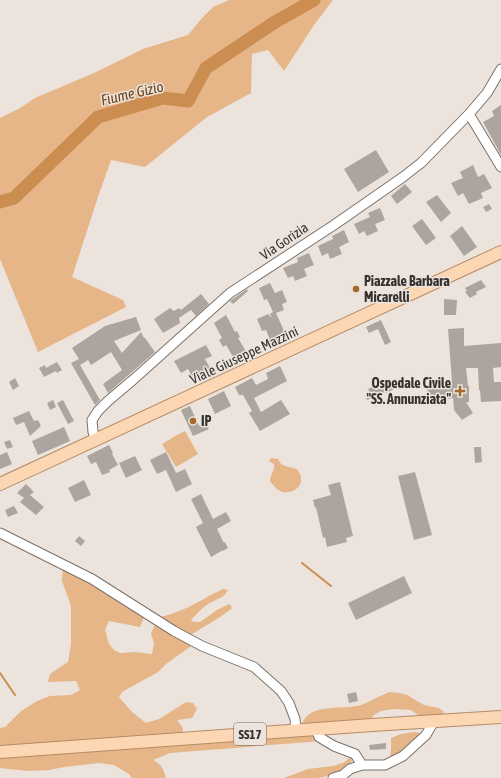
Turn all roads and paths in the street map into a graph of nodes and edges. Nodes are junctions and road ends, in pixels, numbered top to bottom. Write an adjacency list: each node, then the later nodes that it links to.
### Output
1 (501, 69): 2 (street, Via Gorizia)
2 (469, 114): 3 (street); 5 (street, Via Gorizia)
3 (501, 167)
4 (501, 252): 5 (main road, Viale Giuseppe Mazzini)
5 (96, 440): 6 (main road, Viale Giuseppe Mazzini)
6 (0, 484)
7 (0, 533): 11 (street)
8 (501, 717): 9 (main road, SS17)
9 (434, 721): 10 (main road, SS17); 13 (street)
10 (316, 729): 11 (main road, SS17); 13 (street)
11 (296, 730): 12 (main road, SS17)
12 (0, 752)
13 (362, 765): 14 (street)
14 (333, 778)

